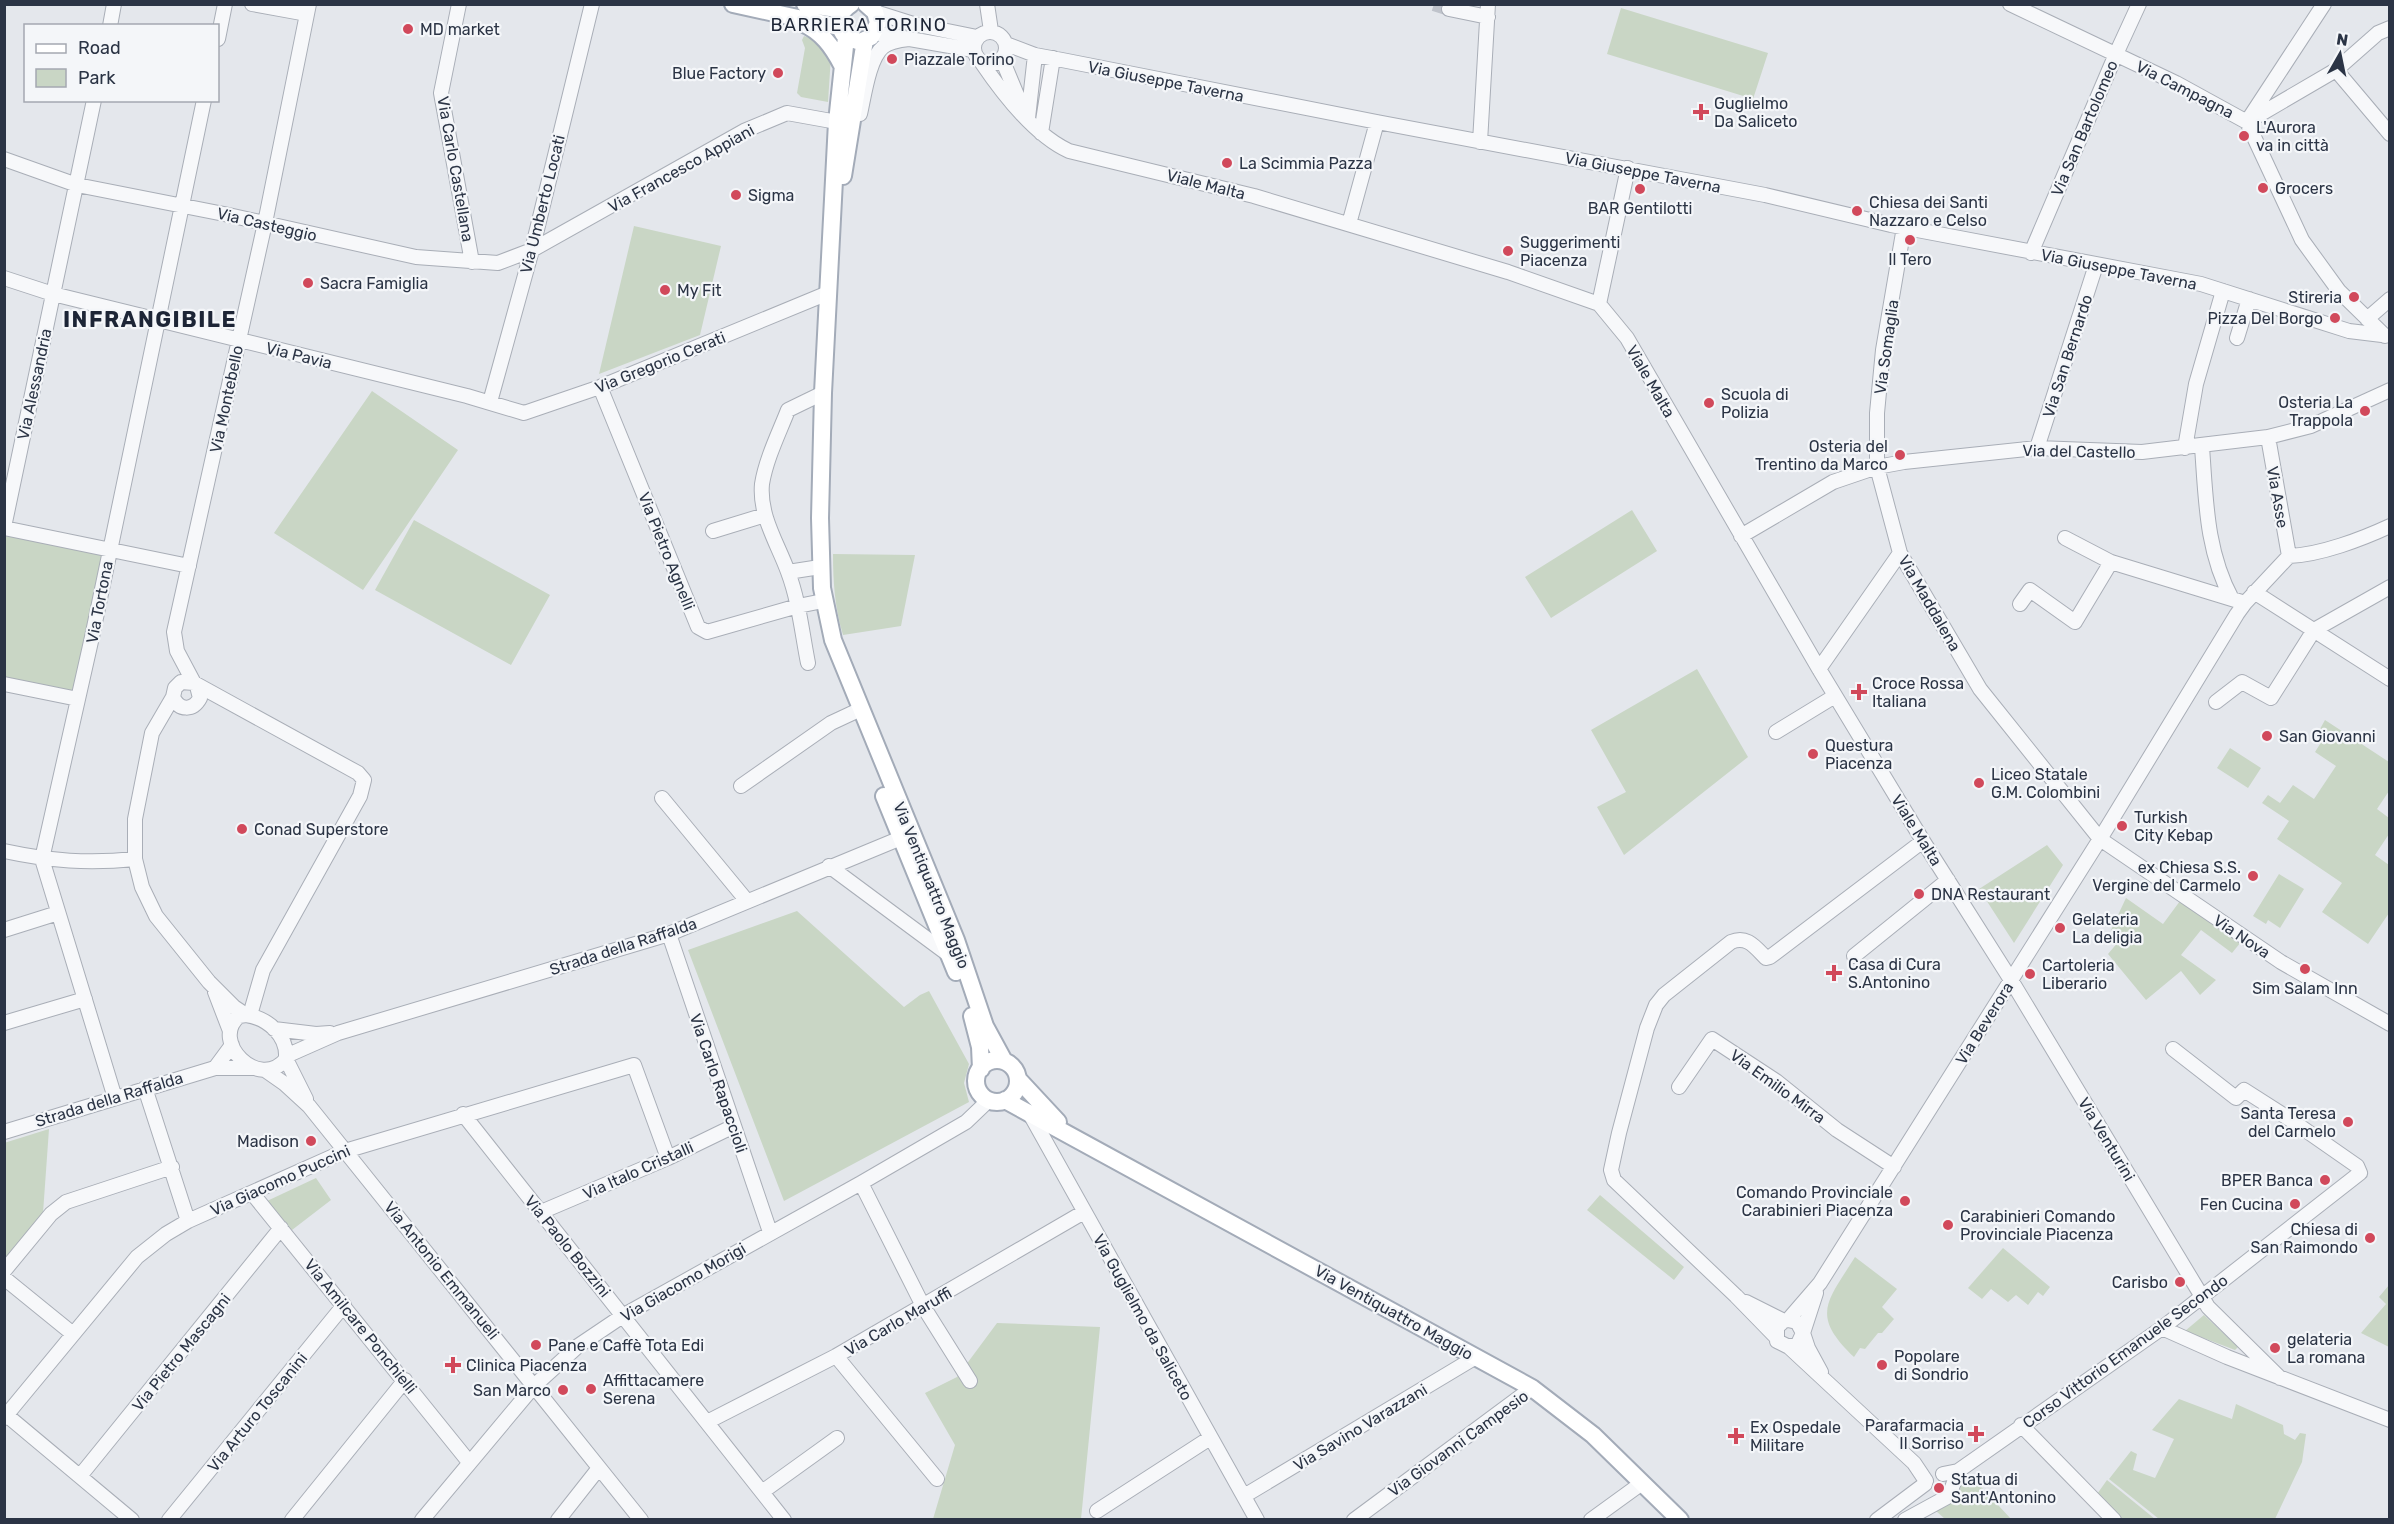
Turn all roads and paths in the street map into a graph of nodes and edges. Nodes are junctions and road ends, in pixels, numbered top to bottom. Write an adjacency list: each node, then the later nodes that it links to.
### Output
1 (114, 4): 18 (street)
2 (225, 4): 21 (street)
3 (252, 4): 13 (street)
4 (459, 4): 52 (street, Via Carlo Castellana)
5 (592, 4): 50 (street, Via Umberto Locati)
6 (734, 4): 16 (main road)
7 (987, 4): 20 (street)
8 (2010, 4): 26 (street, Via Campagna)
9 (2139, 4): 26 (street, Via San Bartolomeo)
10 (2324, 4): 37 (street)
11 (805, 5): 17 (main road)
12 (872, 7): 22 (main road); 24 (street)
13 (308, 9): 47 (street, Via Montebello)
14 (1449, 9): 15 (street)
15 (1488, 11): 40 (street)
16 (788, 15): 17 (main road); 30 (main road)
17 (845, 15): 22 (main road); 30 (main road, Via Ventiquattro Maggio)
18 (110, 24)
19 (2390, 28): 31 (street)
20 (991, 31): 24 (street); 25 (street)
21 (219, 34)
22 (870, 36): 23 (street); 41 (main road, Via Ventiquattro Maggio)
23 (910, 39): 24 (street); 41 (street)
24 (975, 43): 29 (street)
25 (1004, 53): 27 (street, Via Giuseppe Taverna); 29 (street); 34 (street, Viale Malta)
26 (2116, 54): 37 (street, Via Campagna); 51 (street, Via San Bartolomeo)
27 (1035, 55): 28 (street, Via Giuseppe Taverna); 34 (street)
28 (1053, 58): 36 (street, Via Giuseppe Taverna); 38 (street)
29 (982, 63): 34 (street, Viale Malta)
30 (842, 65): 35 (main road, Via Ventiquattro Maggio)
31 (2336, 70): 37 (street); 39 (street)
32 (94, 102): 44 (street, Via Alessandria)
33 (204, 102): 45 (street, Via Tortona)
34 (1028, 118): 38 (street, Viale Malta)
35 (837, 122): 46 (main road, Via Ventiquattro Maggio); 50 (street, Via Francesco Appiani)
36 (1377, 122): 40 (street, Via Giuseppe Taverna); 48 (street)
37 (2247, 122): 62 (street, Via Campagna)
38 (1041, 133): 48 (street, Viale Malta)
39 (2390, 134)
40 (1480, 142): 43 (street, Via Giuseppe Taverna)
41 (848, 153): 46 (main road, Via Ventiquattro Maggio)
42 (4, 159): 44 (street, Via Casteggio)
43 (1628, 168): 49 (street, Via Giuseppe Taverna); 60 (street)
44 (77, 185): 45 (street, Via Casteggio); 57 (street, Via Alessandria)
45 (182, 205): 47 (street, Via Casteggio); 61 (street, Via Tortona)
46 (833, 218): 56 (main road, Via Ventiquattro Maggio)
47 (265, 223): 52 (street, Via Casteggio); 65 (street, Via Montebello)
48 (1349, 224): 60 (street, Viale Malta)
49 (1904, 227): 51 (street, Via Giuseppe Taverna); 74 (street, Via Somaglia)
50 (532, 250): 52 (street, Via Casteggio); 69 (street, Via Umberto Locati)
51 (2031, 253): 53 (street, Via Giuseppe Taverna)
52 (472, 262)
53 (2096, 265): 55 (street, Via Giuseppe Taverna); 72 (street, Via San Bernardo)
54 (4, 278): 57 (street, Via Pavia)
55 (2223, 291): 58 (street, Via Giuseppe Taverna); 73 (street)
56 (828, 293): 66 (street, Via Gregorio Cerati); 68 (main road, Via Ventiquattro Maggio)
57 (54, 294): 61 (street, Via Pavia); 77 (street, Via Alessandria)
58 (2249, 299): 63 (street, Via Giuseppe Taverna); 64 (street)
59 (2390, 299): 62 (street)
60 (1599, 304): 79 (street, Viale Malta)
61 (158, 320): 65 (street, Via Pavia); 81 (street, Via Tortona)
62 (2367, 320): 63 (street, Via Campagna)
63 (2386, 337)
64 (2237, 338)
65 (239, 340): 69 (street, Via Pavia); 85 (street, Via Montebello)
66 (600, 387): 69 (street, Via Gregorio Cerati); 93 (street, Via Pietro Agnelli)
67 (2390, 390): 70 (street, Via del Castello)
68 (823, 393): 75 (street); 86 (main road, Via Ventiquattro Maggio)
69 (489, 402)
70 (2268, 437): 71 (street, Via del Castello); 83 (street, Via Asse)
71 (2202, 447): 73 (street, Via del Castello); 90 (street)
72 (2037, 448): 73 (street, Via del Castello); 74 (street, Via del Castello)
73 (2185, 448)
74 (1877, 467): 79 (street, Via del Castello); 82 (street, Via Maddalena)
75 (765, 515): 78 (street); 87 (street)
76 (2390, 526): 83 (street)
77 (4, 527): 81 (street)
78 (713, 531)
79 (1741, 536): 97 (street, Viale Malta)
80 (2065, 538): 84 (street)
81 (109, 549): 85 (street); 103 (street, Via Tortona)
82 (1900, 553): 97 (street); 114 (street, Via Maddalena)
83 (2289, 556): 89 (street, Via Beverora)
84 (2111, 562): 90 (street); 92 (street)
85 (189, 566): 95 (street, Via Montebello)
86 (820, 567): 87 (street); 91 (main road, Via Ventiquattro Maggio)
87 (789, 572): 93 (street)
88 (2390, 587): 94 (street)
89 (2254, 592): 90 (street, Via Beverora); 94 (street)
90 (2238, 601): 114 (street, Via Beverora)
91 (820, 602): 93 (street, Via Pietro Agnelli); 108 (main road, Via Ventiquattro Maggio)
92 (2020, 604)
93 (798, 606): 96 (street)
94 (2314, 630): 98 (street); 106 (street)
95 (177, 651): 100 (street, Via Montebello); 101 (street, Via Montebello)
96 (808, 663)
97 (1819, 669): 102 (street, Viale Malta)
98 (2390, 679)
99 (4, 684): 103 (street)
100 (196, 684): 101 (street); 104 (street); 105 (street)
101 (175, 690): 107 (street); 109 (street)
102 (1835, 696): 110 (street); 115 (street, Viale Malta)
103 (78, 699): 117 (street, Via Tortona)
104 (223, 700): 105 (street); 129 (street)
105 (198, 702): 107 (street)
106 (2216, 702)
107 (184, 708): 109 (street)
108 (856, 711): 111 (street); 113 (main road, Via Ventiquattro Maggio); 125 (main road, Via Ventiquattro Maggio)
109 (159, 719): 118 (street)
110 (1776, 732)
111 (741, 786)
112 (662, 798): 121 (street)
113 (901, 838): 119 (street, Strada della Raffalda); 125 (main road, Via Ventiquattro Maggio)
114 (2100, 839): 127 (street, Via Beverora); 133 (street, Via Nova)
115 (1923, 841): 120 (street, Viale Malta); 168 (street)
116 (4, 851): 117 (street)
117 (42, 859): 118 (street); 122 (street, Via Tortona)
118 (135, 860): 128 (street)
119 (829, 866): 121 (street, Strada della Raffalda); 125 (street, Via Ventiquattro Maggio)
120 (1948, 880): 126 (street); 127 (street, Viale Malta)
121 (747, 901): 124 (street, Strada della Raffalda)
122 (58, 913): 123 (street); 130 (street, Via Tortona)
123 (4, 930)
124 (669, 934): 135 (street, Strada della Raffalda); 151 (street, Via Carlo Rapaccioli)
125 (952, 948): 139 (main road, Via Ventiquattro Maggio); 142 (main road, Via Ventiquattro Maggio)
126 (1854, 956)
127 (2011, 980): 157 (street, Via Beverora); 169 (street, Via Venturini)
128 (209, 982): 131 (street); 136 (street)
129 (257, 993): 131 (street); 134 (street)
130 (85, 999): 132 (street); 146 (street, Via Tortona)
131 (248, 1015): 134 (street, Strada della Raffalda); 136 (street)
132 (4, 1023)
133 (2390, 1024)
134 (270, 1025): 135 (street, Strada della Raffalda); 138 (street)
135 (338, 1033): 138 (street, Strada della Raffalda)
136 (231, 1038): 140 (street); 141 (street)
137 (2173, 1049): 169 (street, Corso Vittorio Emanuele Secondo)
138 (286, 1058): 141 (street, Strada della Raffalda); 148 (street, Via Antonio Emmanueli)
139 (1004, 1061): 142 (main road); 143 (main road, Via Ventiquattro Maggio)
140 (214, 1068): 141 (street, Strada della Raffalda); 144 (street, Strada della Raffalda)
141 (259, 1069): 148 (street, Via Antonio Emmanueli)
142 (981, 1069): 147 (main road, Via Ventiquattro Maggio)
143 (1018, 1079): 147 (main road); 153 (main road, Via Ventiquattro Maggio)
144 (145, 1088): 146 (street, Strada della Raffalda); 156 (street)
145 (1679, 1088): 157 (street, Via Emilio Mirra)
146 (115, 1098): 152 (street, Strada della Raffalda)
147 (997, 1100): 150 (main road, Via Ventiquattro Maggio); 158 (street, Via Giacomo Morigi)
148 (309, 1106): 154 (street, Via Antonio Emmanueli)
149 (463, 1114): 154 (street, Via Giacomo Puccini); 155 (street, Via Giacomo Puccini); 160 (street, Via Paolo Bozzini)
150 (1030, 1114): 153 (main road, Via Ventiquattro Maggio); 161 (street, Via Guglielmo da Saliceto)
151 (734, 1126): 155 (street, Via Italo Cristalli); 164 (street, Via Carlo Rapaccioli)
152 (4, 1132)
153 (1081, 1142): 181 (main road, Via Ventiquattro Maggio)
154 (345, 1150): 159 (street, Via Giacomo Puccini); 187 (street, Via Antonio Emmanueli)
155 (668, 1158): 160 (street, Via Italo Cristalli)
156 (172, 1167): 162 (street); 165 (street)
157 (1894, 1167): 167 (street, Via Beverora)
158 (861, 1183): 164 (street, Via Giacomo Morigi); 171 (street)
159 (252, 1193): 162 (street, Via Giacomo Puccini); 163 (street, Via Amilcare Ponchielli)
160 (541, 1212): 172 (street, Via Paolo Bozzini)
161 (1084, 1212): 171 (street, Via Carlo Maruffi); 194 (street, Via Guglielmo da Saliceto)
162 (188, 1221): 176 (street, Via Giacomo Puccini)
163 (281, 1228): 170 (street, Via Amilcare Ponchielli); 198 (street, Via Pietro Mascagni)
164 (770, 1232): 172 (street, Via Giacomo Morigi)
165 (4, 1271)
166 (4, 1278): 176 (street)
167 (1820, 1283): 173 (street); 175 (street)
168 (1737, 1296): 173 (street); 177 (street)
169 (2203, 1298): 174 (street, Corso Vittorio Emanuele Secondo); 178 (street, Via Venturini)
170 (344, 1305): 185 (street, Via Amilcare Ponchielli); 208 (street, Via Arturo Toscanini)
171 (923, 1306): 180 (street, Via Carlo Maruffi); 186 (street)
172 (624, 1315): 187 (street, Via Giacomo Morigi); 191 (street, Via Paolo Bozzini)
173 (1786, 1320): 175 (street); 177 (street)
174 (2162, 1328): 182 (street); 192 (street, Corso Vittorio Emanuele Secondo)
175 (1803, 1333): 179 (street); 183 (street)
176 (73, 1334): 189 (street, Via Giacomo Puccini)
177 (1775, 1336): 179 (street)
178 (2247, 1344): 182 (street); 184 (street, Via Venturini)
179 (1789, 1347): 183 (street)
180 (836, 1356): 191 (street, Via Carlo Maruffi); 200 (street)
181 (1476, 1357): 188 (main road, Via Ventiquattro Maggio); 204 (street, Via Savino Varazzani)
182 (2227, 1357): 184 (street)
183 (1823, 1377): 196 (street)
184 (2280, 1378): 190 (street)
185 (405, 1380): 195 (street, Via Amilcare Ponchielli); 209 (street)
186 (970, 1381)
187 (534, 1386): 195 (street, Via Giacomo Morigi); 197 (street, Via Antonio Emmanueli)
188 (1532, 1388): 201 (main road, Via Ventiquattro Maggio); 215 (street, Via Giovanni Campesio)
189 (5, 1415): 198 (street)
190 (2390, 1420)
191 (707, 1422): 203 (street, Via Paolo Bozzini)
192 (2021, 1425): 199 (street, Corso Vittorio Emanuele Secondo); 220 (street)
193 (837, 1438): 203 (street)
194 (1210, 1438): 204 (street, Via Guglielmo da Saliceto); 206 (street)
195 (469, 1462): 210 (street, Via Giacomo Morigi)
196 (1914, 1463): 199 (street); 202 (street)
197 (599, 1468): 211 (street); 212 (street, Via Antonio Emmanueli)
198 (80, 1476): 207 (street)
199 (1945, 1478): 202 (street); 205 (street)
200 (937, 1479)
201 (1642, 1483): 216 (street); 217 (main road, Via Ventiquattro Maggio)
202 (1926, 1483): 205 (street); 218 (street)
203 (762, 1492): 213 (street, Via Paolo Bozzini)
204 (1244, 1496): 214 (street, Via Guglielmo da Saliceto)
205 (1941, 1501): 219 (street)
206 (1097, 1511)
207 (132, 1520)
208 (170, 1520)
209 (292, 1520)
210 (422, 1520)
211 (558, 1520)
212 (641, 1520)
213 (784, 1520)
214 (1257, 1520)
215 (1354, 1520)
216 (1591, 1520)
217 (1680, 1520)
218 (1877, 1520)
219 (1905, 1520)
220 (2114, 1520)

